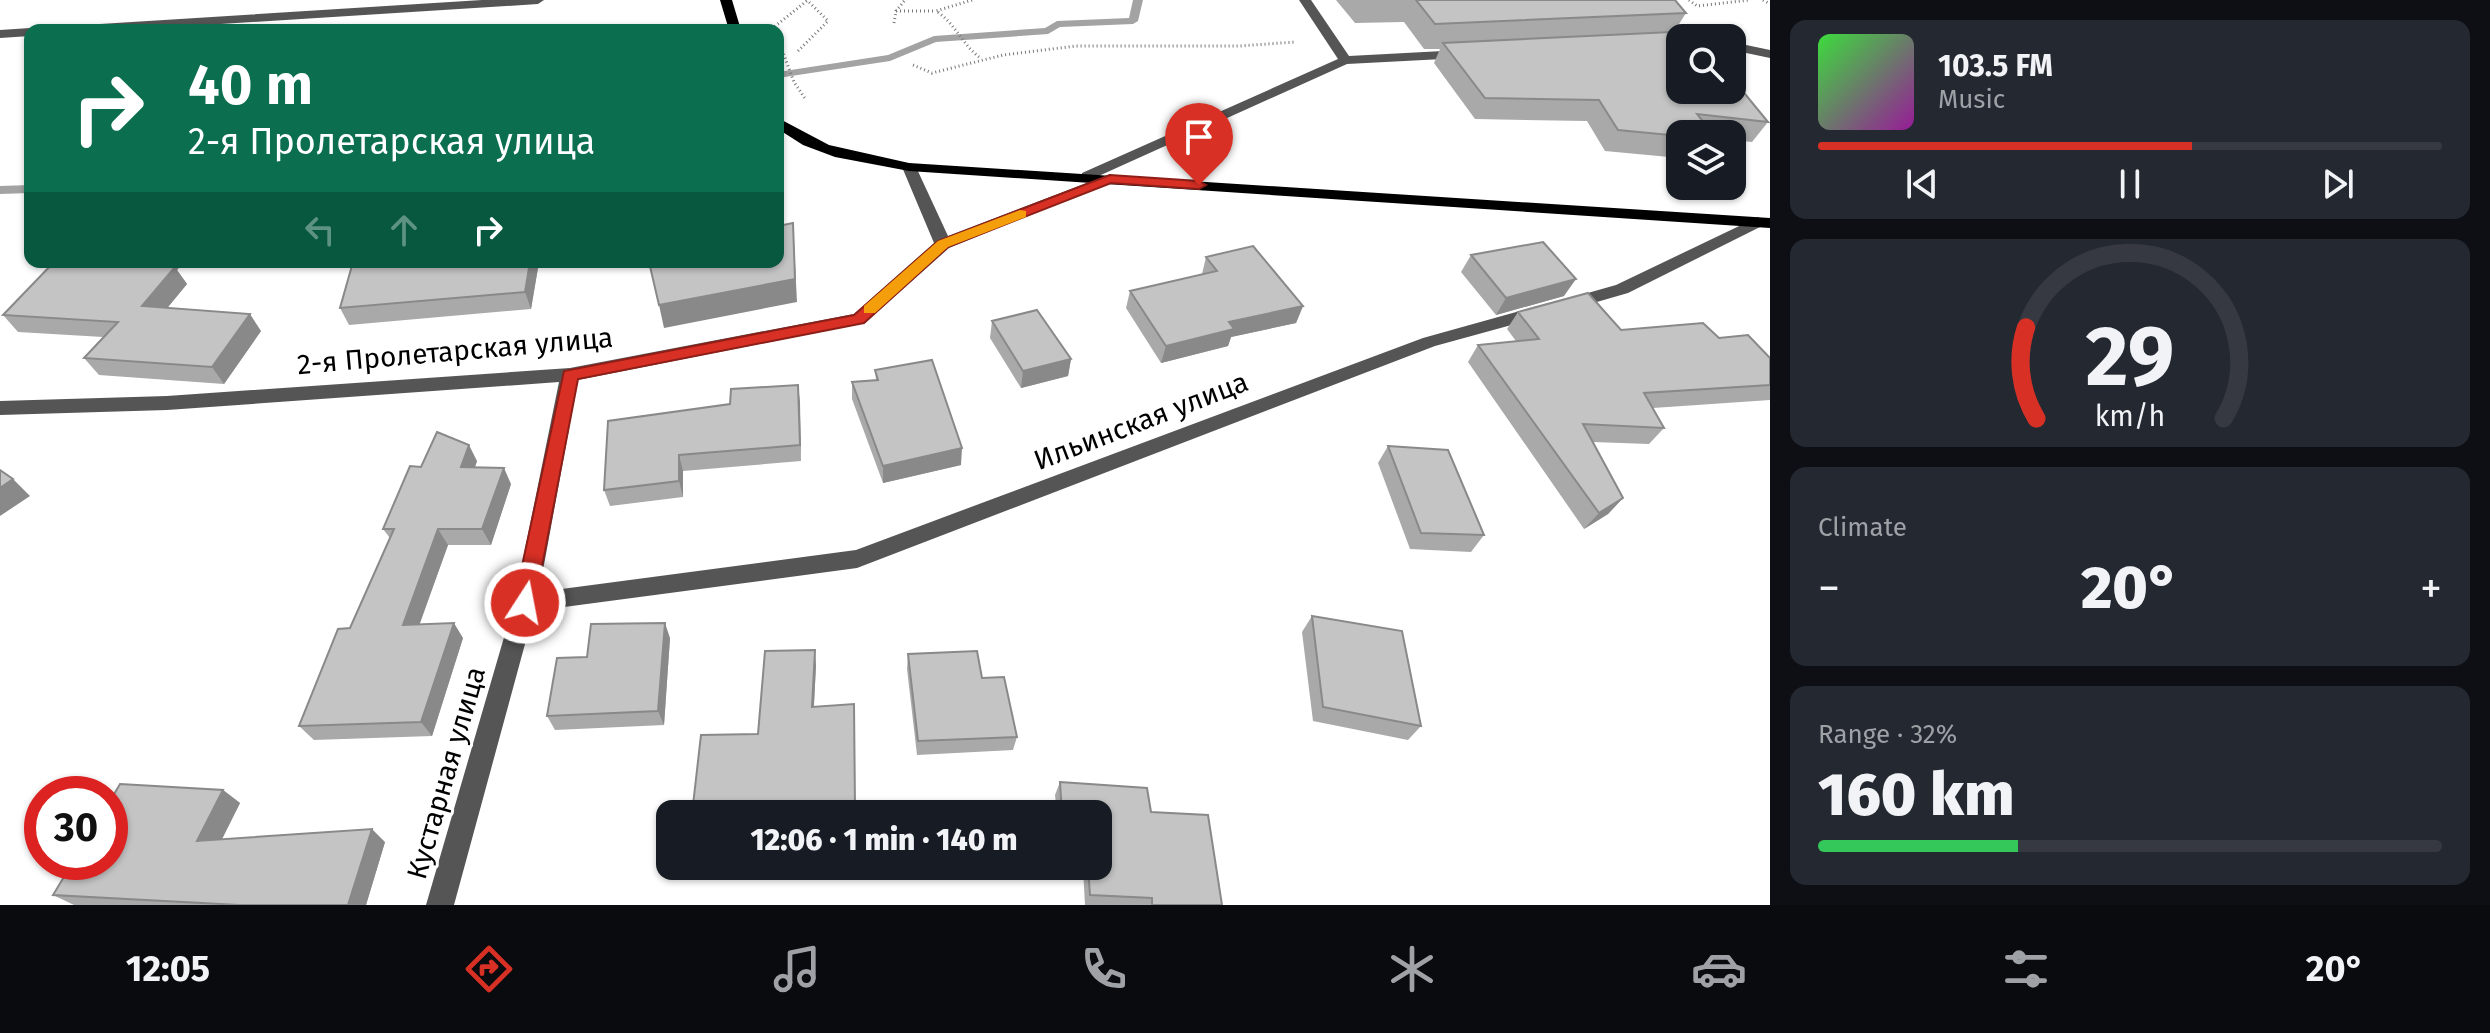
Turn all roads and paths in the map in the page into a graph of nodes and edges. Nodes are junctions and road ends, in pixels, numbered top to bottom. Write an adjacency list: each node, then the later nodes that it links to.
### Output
1 (538, 0): 14 (street)
2 (726, 0): 15 (main road)
3 (807, 0): 16 (path); 21 (path)
4 (905, 0): 11 (path)
5 (972, 0): 12 (path)
6 (1305, 0): 19 (street)
7 (1689, 0): 8 (path)
8 (1750, 0)
9 (1763, 0): 10 (path)
10 (1770, 4)
11 (896, 11): 12 (path); 13 (path)
12 (936, 11): 25 (path)
13 (894, 23)
14 (162, 24)
15 (733, 24)
16 (778, 24)
17 (24, 32): 18 (street)
18 (0, 34)
19 (1327, 34): 25 (path); 26 (street)
20 (1746, 49): 23 (street)
21 (798, 51)
22 (1472, 54): 26 (street)
23 (1770, 54)
24 (784, 55): 28 (path)
25 (980, 57): 27 (path)
26 (1345, 60): 31 (street)
27 (913, 65)
28 (794, 82)
29 (784, 127): 30 (main road, Ильинская улица)
30 (909, 167): 31 (main road, Ильинская улица); 34 (street)
31 (1083, 177): 32 (main road, Ильинская улица)
32 (1110, 179): 33 (main road, Ильинская улица); 34 (street, 2-я Пролетарская улица)
33 (1764, 222): 37 (street, Ильинская улица)
34 (943, 244): 35 (street, 2-я Пролетарская улица)
35 (570, 375): 36 (street, 2-я Пролетарская улица); 37 (street, Кустарная улица)
36 (0, 408)
37 (525, 603): 38 (street, Кустарная улица)
38 (440, 905)

